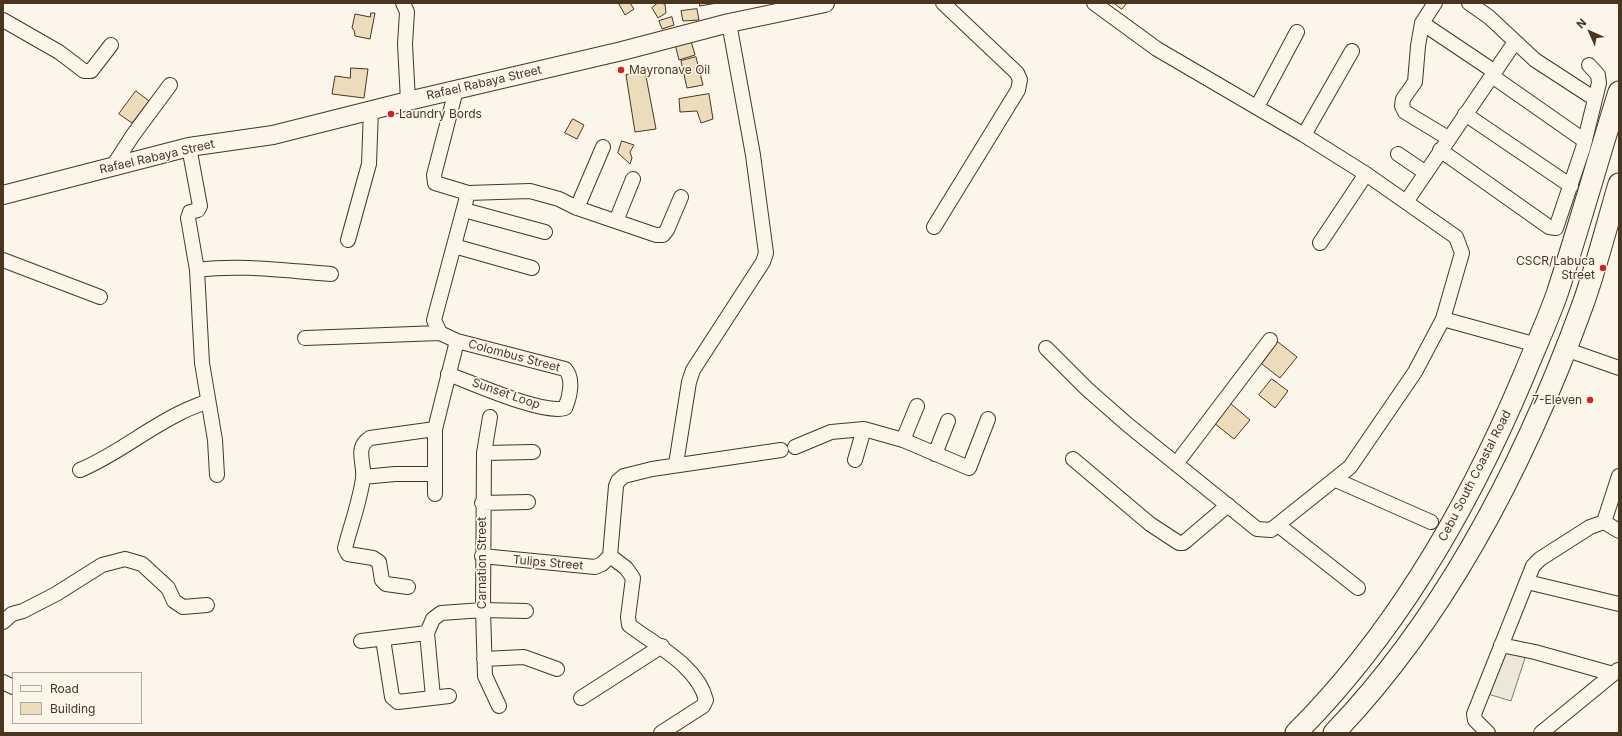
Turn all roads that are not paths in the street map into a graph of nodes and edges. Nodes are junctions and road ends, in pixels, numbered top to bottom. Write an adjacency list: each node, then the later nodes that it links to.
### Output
1 (403, 3): 20 (street)
2 (825, 3): 8 (main road, Rafael Rabaya Street)
3 (943, 3): 44 (street)
4 (1094, 3): 21 (street)
5 (1435, 3): 9 (street)
6 (1469, 3): 11 (street)
7 (3, 20): 12 (street)
8 (729, 23): 17 (main road, Rafael Rabaya Street); 80 (street)
9 (1422, 23): 15 (street); 25 (street)
10 (1297, 32): 21 (street)
11 (1515, 42): 15 (street); 19 (street)
12 (111, 46)
13 (1352, 51): 24 (street)
14 (1589, 65): 19 (street)
15 (1493, 74): 23 (street); 26 (street)
16 (170, 85): 31 (street)
17 (456, 90): 20 (main road, Rafael Rabaya Street); 37 (street)
18 (1619, 92): 59 (highway, Cebu South Coastal Road)
19 (1595, 99): 26 (street)
20 (408, 100): 22 (main road, Rafael Rabaya Street)
21 (1257, 107): 24 (street)
22 (371, 109): 28 (main road, Rafael Rabaya Street); 46 (street)
23 (1465, 114): 25 (street); 36 (street)
24 (1304, 135): 33 (street)
25 (1448, 138): 29 (street)
26 (1584, 141): 36 (street)
27 (603, 147): 41 (street)
28 (188, 148): 31 (main road, Rafael Rabaya Street); 51 (street)
29 (1440, 150): 32 (street); 36 (street)
30 (1398, 154): 32 (street)
31 (113, 166): 38 (main road, Rafael Rabaya Street)
32 (1426, 173): 40 (street)
33 (1366, 174): 40 (street); 47 (street)
34 (633, 179): 43 (street)
35 (1619, 184): 61 (highway)
36 (1571, 186)
37 (468, 193): 41 (street); 42 (street)
38 (3, 195)
39 (681, 197): 43 (street)
40 (1406, 202): 54 (street)
41 (576, 208): 43 (street)
42 (464, 210): 45 (street); 48 (street)
43 (616, 222)
44 (934, 227)
45 (545, 232)
46 (348, 240)
47 (1320, 243)
48 (454, 246): 50 (street); 55 (street)
49 (3, 260): 53 (street)
50 (532, 268)
51 (197, 270): 52 (street); 64 (street)
52 (332, 274)
53 (100, 297)
54 (1444, 319): 59 (street); 87 (street)
55 (437, 326): 56 (street); 57 (street, Colombus Street)
56 (305, 338)
57 (457, 340): 63 (street); 66 (street, Colombus Street)
58 (1270, 340): 81 (street)
59 (1537, 345): 121 (highway, Cebu South Coastal Road)
60 (1046, 348): 81 (street)
61 (1565, 349): 62 (street); 122 (highway)
62 (1619, 368)
63 (448, 374): 66 (street, Sunset Loop); 70 (street)
64 (208, 400): 82 (street); 84 (street)
65 (917, 406): 72 (street)
66 (565, 408)
67 (490, 416): 76 (street, Carnation Street)
68 (988, 419): 77 (street)
69 (948, 421): 77 (street)
70 (435, 429): 83 (street); 86 (street)
71 (864, 429): 72 (street); 73 (street); 78 (street)
72 (903, 440): 77 (street)
73 (795, 447)
74 (781, 450): 80 (street)
75 (533, 452): 76 (street)
76 (484, 453): 90 (street, Carnation Street)
77 (935, 454)
78 (855, 460)
79 (1073, 460): 91 (street)
80 (676, 464): 97 (street)
81 (1176, 464): 91 (street)
82 (80, 470)
83 (434, 474): 86 (street); 88 (street)
84 (217, 475)
85 (1619, 476): 93 (street)
86 (363, 477): 99 (street)
87 (1336, 480): 92 (street); 94 (street)
88 (435, 494)
89 (528, 502): 90 (street)
90 (482, 503): 96 (street, Carnation Street)
91 (1228, 505): 94 (street)
92 (1431, 522)
93 (1604, 522): 95 (street); 98 (street)
94 (1278, 525): 100 (street)
95 (1619, 531)
96 (482, 556): 97 (street, Tulips Street); 103 (street, Carnation Street)
97 (610, 556): 110 (street)
98 (1527, 582): 101 (street); 109 (street)
99 (408, 587)
100 (1358, 588)
101 (1619, 604)
102 (207, 605): 105 (street)
103 (482, 610): 104 (street); 106 (street); 111 (street, Carnation Street)
104 (526, 611)
105 (3, 622)
106 (427, 634): 107 (street); 117 (street)
107 (383, 639): 108 (street); 117 (street)
108 (361, 642)
109 (1501, 645): 113 (street); 123 (street)
110 (662, 646): 118 (street); 120 (street)
111 (484, 659): 112 (street); 119 (street, Carnation Street)
112 (557, 669)
113 (1616, 672): 124 (street)
114 (3, 682): 115 (street)
115 (12, 686)
116 (449, 696): 117 (street)
117 (433, 697)
118 (581, 698)
119 (499, 706)
120 (661, 733)
121 (1296, 733)
122 (1334, 733)
123 (1488, 733)
124 (1541, 733)

